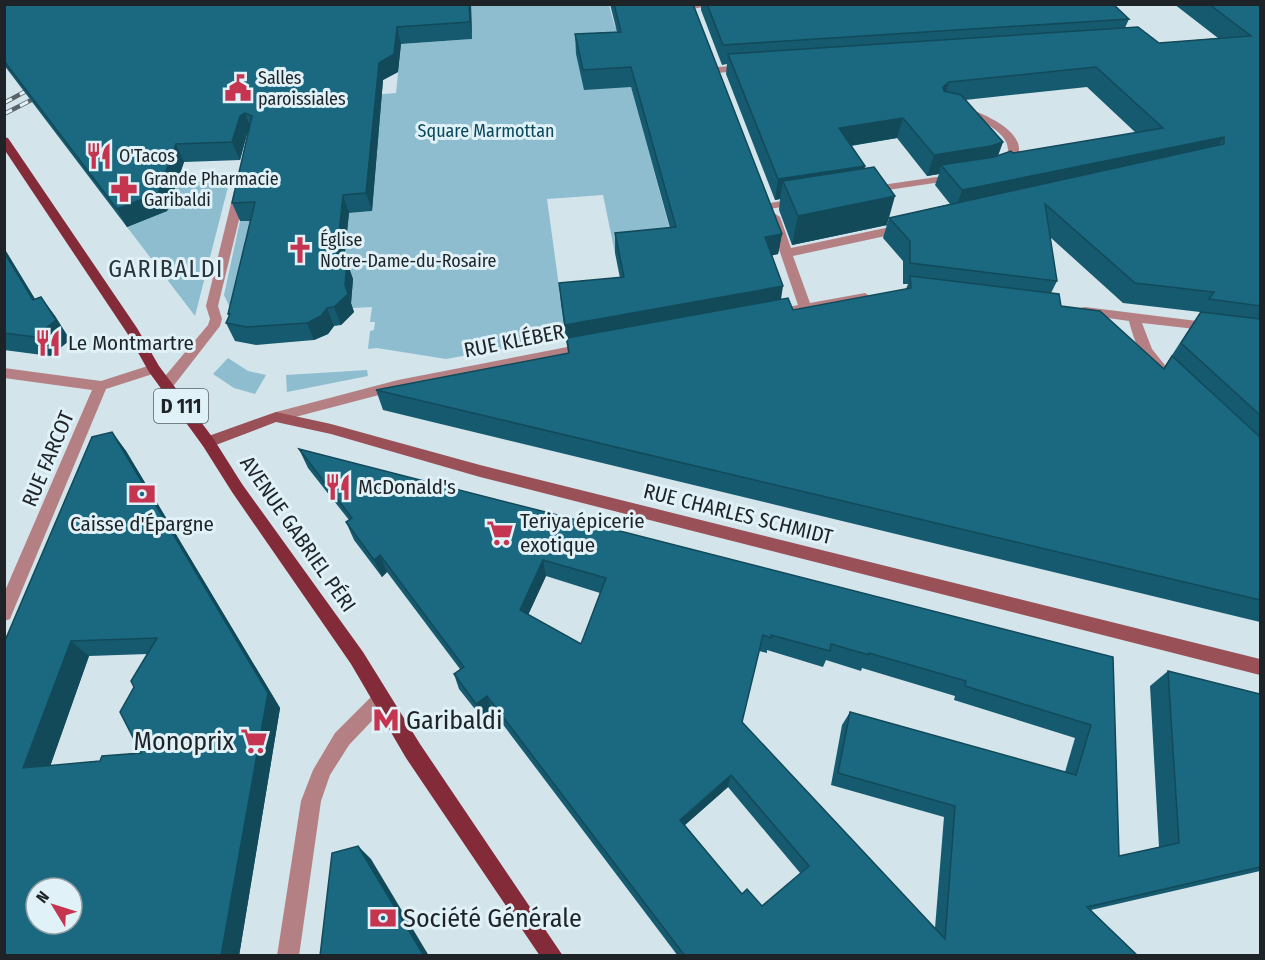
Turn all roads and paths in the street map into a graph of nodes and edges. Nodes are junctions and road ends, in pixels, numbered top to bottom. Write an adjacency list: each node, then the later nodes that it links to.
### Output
1 (716, 4): 2 (street)
2 (691, 5): 3 (street)
3 (698, 21)
4 (753, 68): 5 (street)
5 (717, 70)
6 (944, 108): 8 (street)
7 (4, 140): 22 (main road, AVENUE GABRIEL PÉRI / D 111)
8 (995, 170)
9 (963, 176): 11 (street)
10 (242, 181): 25 (street)
11 (861, 192)
12 (816, 199): 14 (street)
13 (914, 225): 14 (street)
14 (787, 253): 16 (street)
15 (881, 294): 16 (street)
16 (805, 308): 18 (street)
17 (1077, 310): 19 (street)
18 (758, 316)
19 (1134, 317): 20 (street); 24 (street)
20 (1229, 329)
21 (606, 345): 27 (street, RUE KLÉBER)
22 (154, 369): 25 (main road, AVENUE GABRIEL PÉRI / D 111); 26 (street)
23 (4, 373): 26 (street)
24 (1174, 381)
25 (166, 385): 28 (main road, AVENUE GABRIEL PÉRI / D 111)
26 (101, 386): 29 (street, RUE FARCOT)
27 (276, 417): 28 (street); 30 (street, RUE CHARLES SCHMIDT)
28 (208, 442): 31 (main road, AVENUE GABRIEL PÉRI / D 111)
29 (4, 614)
30 (1260, 667)
31 (381, 699): 32 (street); 33 (main road, AVENUE GABRIEL PÉRI / D 111)
32 (288, 956)
33 (553, 956)

